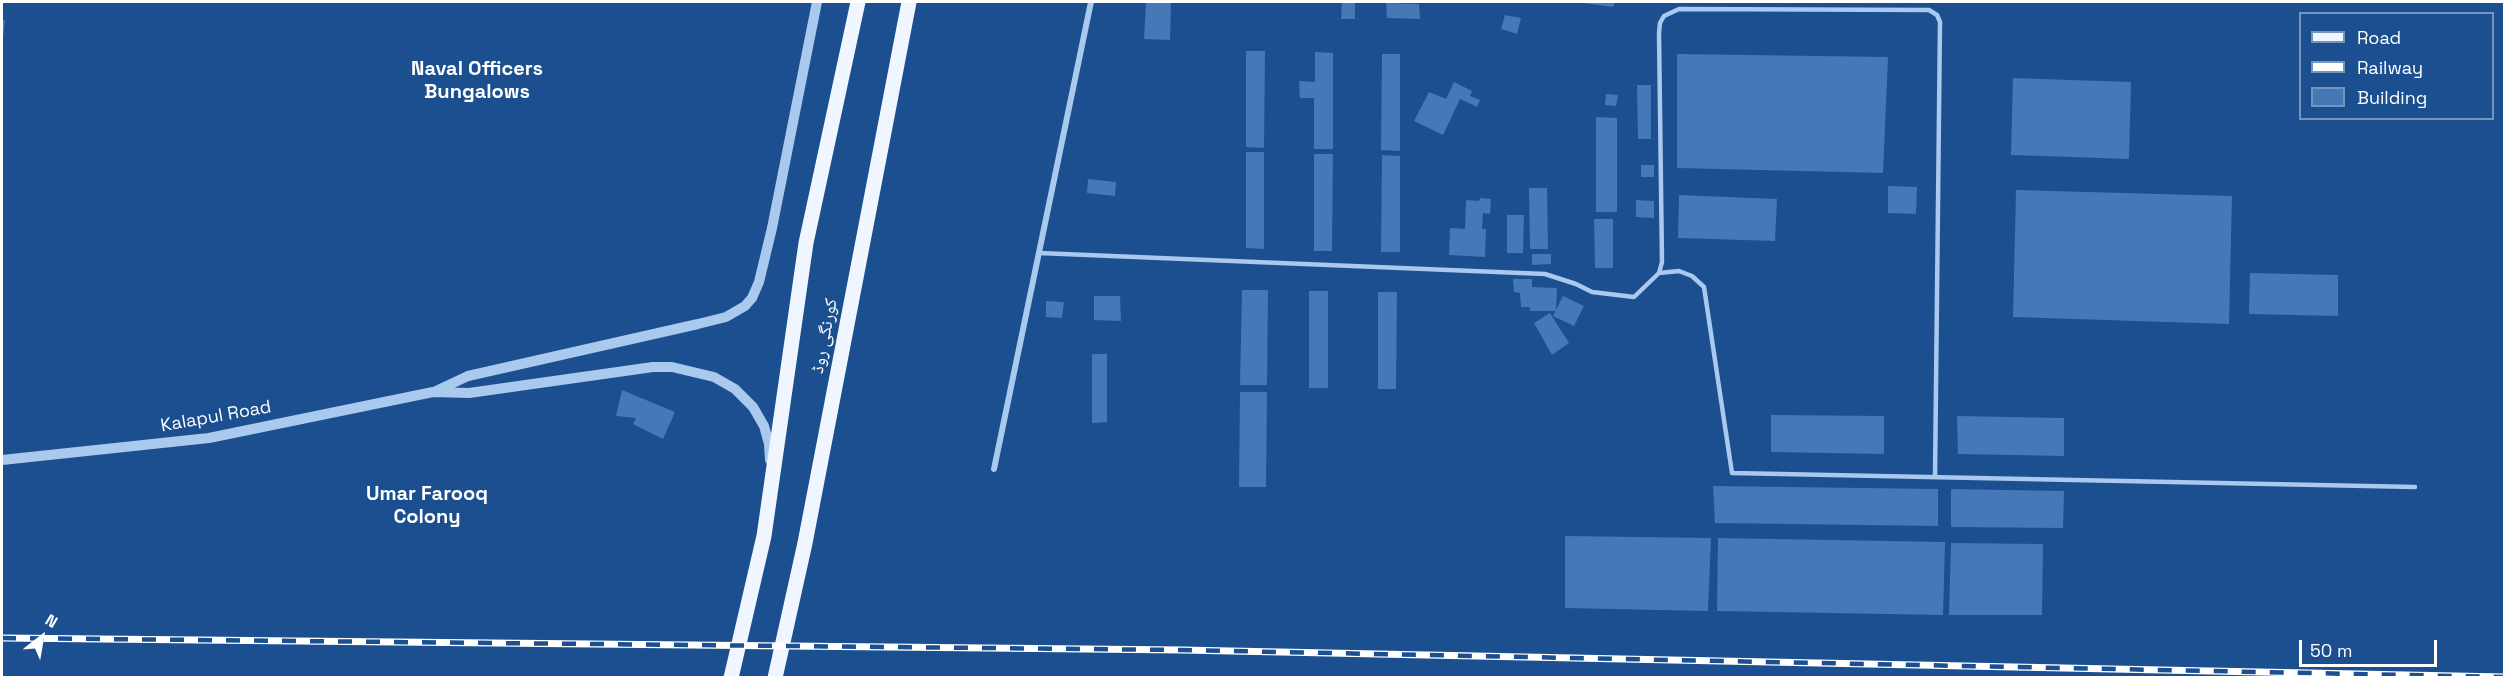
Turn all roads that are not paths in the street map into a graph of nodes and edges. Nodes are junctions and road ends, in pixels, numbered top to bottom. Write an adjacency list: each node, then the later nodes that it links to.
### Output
1 (817, 2): 7 (street)
2 (858, 2): 11 (main road)
3 (909, 2): 14 (main road, کورنگی روڈ)
4 (1091, 2): 5 (street)
5 (1039, 253): 6 (lane); 9 (street)
6 (1659, 273): 10 (lane); 10 (lane)
7 (434, 392): 8 (street, Kalapul Road); 11 (street)
8 (2, 460)
9 (994, 470)
10 (1935, 477): 12 (lane)
11 (772, 484): 13 (main road)
12 (2415, 487)
13 (731, 678)
14 (775, 678)

